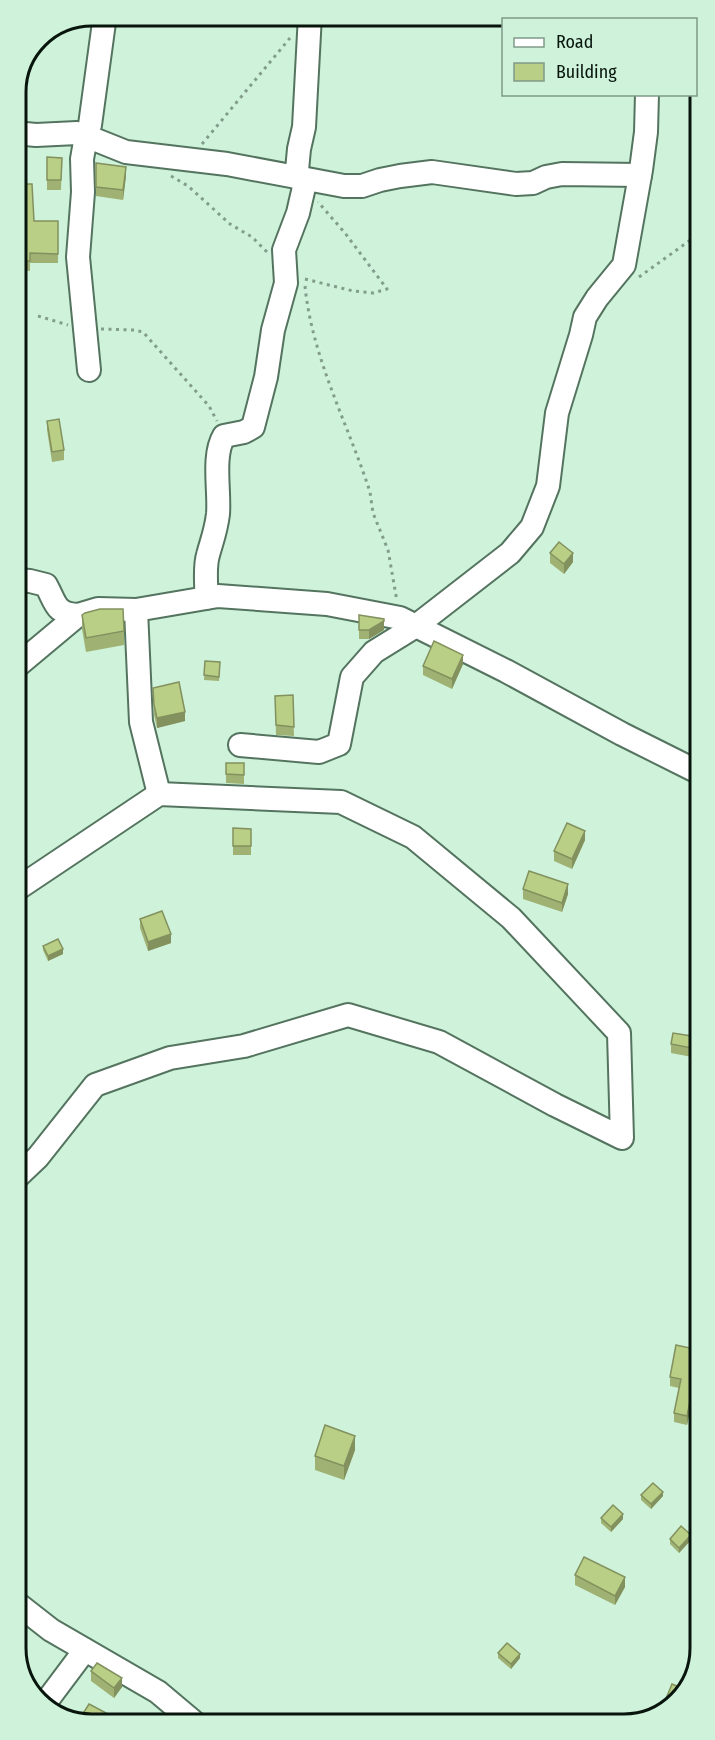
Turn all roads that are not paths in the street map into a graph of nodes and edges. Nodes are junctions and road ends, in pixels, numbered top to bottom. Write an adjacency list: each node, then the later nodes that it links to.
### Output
1 (104, 26): 5 (street)
2 (309, 26): 7 (street)
3 (647, 96): 6 (street)
4 (26, 134): 5 (street)
5 (86, 136): 7 (street); 8 (street)
6 (640, 175): 7 (street); 13 (street)
7 (300, 178): 10 (street)
8 (89, 370)
9 (26, 581): 12 (street)
10 (206, 598): 11 (street); 13 (street)
11 (135, 610): 12 (street); 17 (street)
12 (78, 615): 14 (street)
13 (408, 622): 15 (street); 16 (street)
14 (26, 658)
15 (240, 745)
16 (690, 768)
17 (159, 794): 18 (street); 19 (street)
18 (26, 883)
19 (26, 1168)
20 (26, 1610): 21 (street)
21 (85, 1650): 22 (street); 23 (street)
22 (49, 1699)
23 (184, 1714)

